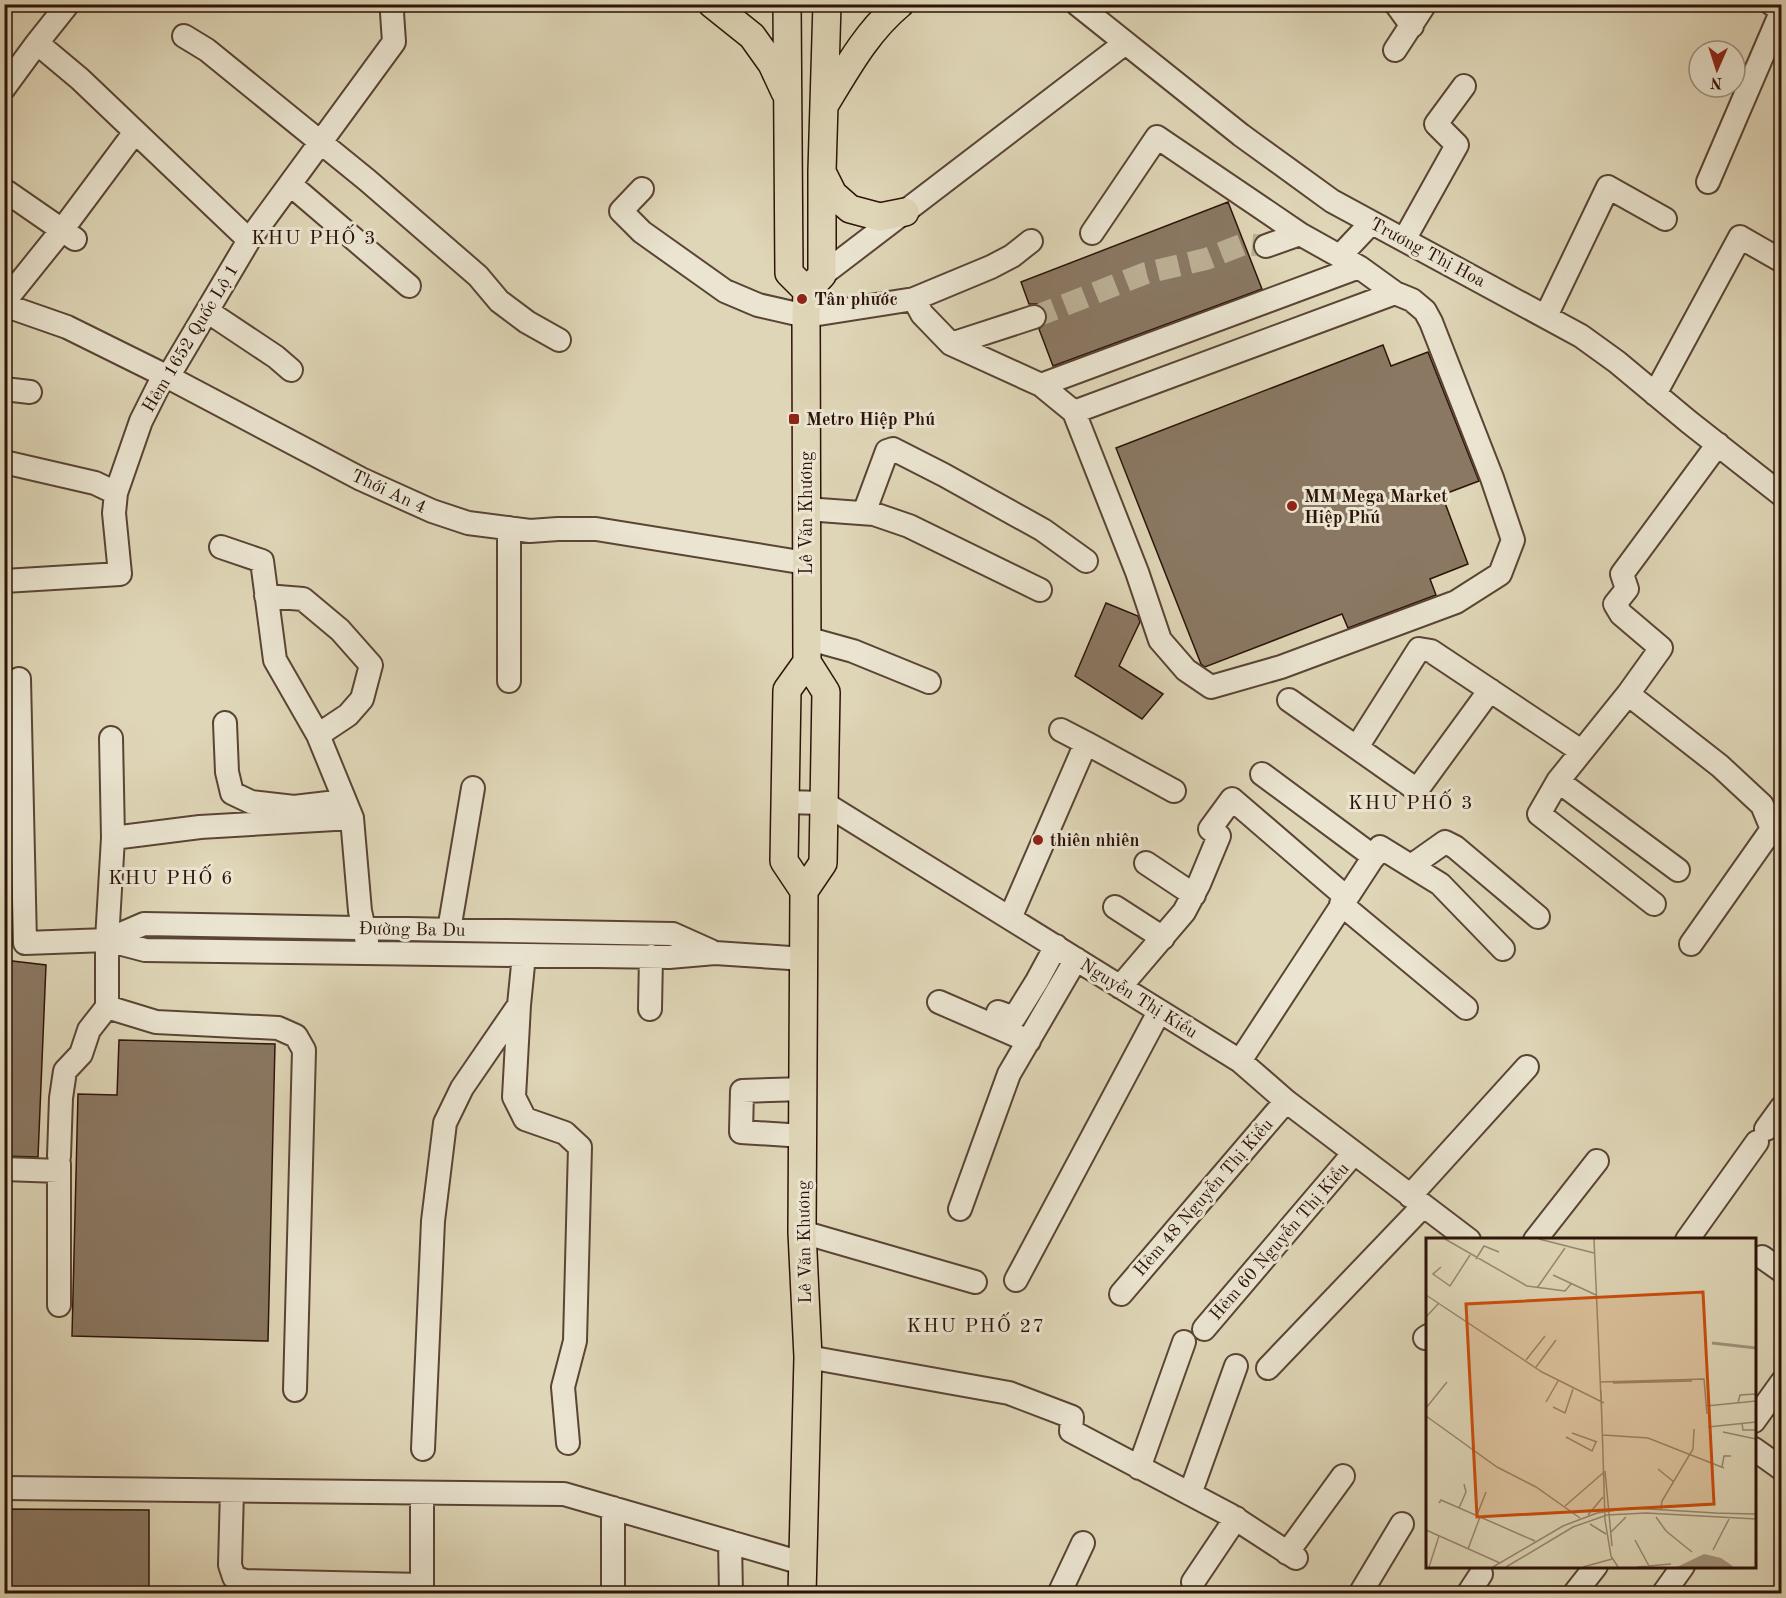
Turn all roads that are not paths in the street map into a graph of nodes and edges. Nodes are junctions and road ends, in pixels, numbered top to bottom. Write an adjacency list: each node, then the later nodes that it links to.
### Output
1 (68, 4): 13 (street)
2 (394, 4): 21 (street, Hẻm 1652 Quốc Lộ 1)
3 (712, 4): 18 (main road)
4 (787, 4): 18 (main road)
5 (827, 4): 19 (main road, Lê Văn Khương)
6 (900, 4): 19 (main road)
7 (1077, 4): 14 (street, Trương Thị Hoa)
8 (1396, 4): 11 (street)
9 (1425, 4): 11 (street)
10 (1772, 4): 23 (street)
11 (1412, 26): 15 (street)
12 (184, 36): 21 (street)
13 (37, 43): 17 (street); 20 (street)
14 (1124, 44): 27 (street); 29 (street, Trương Thị Hoa)
15 (1395, 50)
16 (1464, 86): 34 (street)
17 (4, 88)
18 (788, 99): 41 (main road)
19 (823, 107): 22 (main road, Lê Văn Khương)
20 (135, 132): 31 (street); 33 (street)
21 (321, 144): 24 (street, Hẻm 1652 Quốc Lộ 1); 47 (street)
22 (822, 171): 27 (main road); 41 (main road, Lê Văn Khương)
23 (1708, 182)
24 (291, 184): 33 (street, Hẻm 1652 Quốc Lộ 1); 39 (street)
25 (642, 189): 41 (street)
26 (7, 192): 31 (street)
27 (905, 212): 41 (street)
28 (1665, 219): 45 (street)
29 (1371, 223): 34 (street, Trương Thị Hoa); 38 (street)
30 (1092, 233): 32 (street)
31 (68, 234): 43 (street)
32 (1300, 234): 36 (street); 38 (street)
33 (249, 240): 44 (street, Hẻm 1652 Quốc Lộ 1)
34 (1404, 240): 45 (street, Trương Thị Hoa)
35 (1031, 242): 42 (street)
36 (1266, 246)
37 (1782, 261): 54 (street)
38 (1349, 262): 40 (street); 51 (street)
39 (409, 286)
40 (1395, 293): 55 (street); 55 (street)
41 (812, 294): 42 (street); 60 (main road, Lê Văn Khương)
42 (919, 297): 48 (street)
43 (4, 304): 50 (street, Thới An 4)
44 (207, 311): 49 (street); 50 (street, Hẻm 1652 Quốc Lộ 1)
45 (1546, 316): 54 (street, Trương Thị Hoa)
46 (1034, 317): 48 (street)
47 (559, 339)
48 (951, 344): 51 (street)
49 (291, 370)
50 (168, 377): 58 (street, Hẻm 1652 Quốc Lộ 1); 62 (street, Thới An 4)
51 (1041, 385): 55 (street)
52 (4, 389): 53 (street)
53 (30, 392)
54 (1655, 394): 56 (street, Trương Thị Hoa)
55 (1074, 412)
56 (1718, 444): 59 (street, Trương Thị Hoa); 74 (street)
57 (4, 462): 58 (street)
58 (116, 493): 66 (street, Hẻm 1652 Quốc Lộ 1)
59 (1782, 495)
60 (806, 509): 61 (street); 65 (main road, Lê Văn Khương)
61 (864, 513): 64 (street); 67 (street)
62 (509, 528): 65 (street, Thới An 4); 71 (street)
63 (220, 547): 68 (street)
64 (1086, 561)
65 (806, 563): 69 (main road, Lê Văn Khương)
66 (10, 580)
67 (1040, 590)
68 (266, 596): 78 (street); 78 (street)
69 (806, 650): 72 (street); 88 (main road); 89 (main road)
70 (19, 679): 80 (street)
71 (509, 681)
72 (929, 682)
73 (1490, 690): 82 (street); 82 (street); 83 (street)
74 (1628, 694): 83 (street); 91 (street)
75 (1289, 700): 82 (street)
76 (225, 723): 90 (street)
77 (1061, 730): 81 (street)
78 (318, 735): 90 (street)
79 (111, 738): 92 (street)
80 (13, 743): 107 (street, Đường Ba Du)
81 (1086, 743): 87 (street); 103 (street)
82 (1357, 747)
83 (1581, 751): 85 (street)
84 (1262, 774): 93 (street)
85 (1558, 781): 96 (street); 100 (street)
86 (473, 788): 105 (street)
87 (1174, 791)
88 (784, 802): 89 (street); 97 (main road)
89 (824, 803): 97 (main road); 103 (street, Nguyễn Thị Kiểu)
90 (348, 810): 92 (street); 104 (street)
91 (1776, 824): 108 (street)
92 (113, 838): 107 (street)
93 (1374, 857): 95 (street); 99 (street)
94 (1146, 863): 98 (street)
95 (1411, 866): 102 (street); 110 (street)
96 (1678, 870)
97 (804, 891): 116 (main road, Lê Văn Khương)
98 (1194, 895): 99 (street); 106 (street)
99 (1344, 900): 121 (street); 126 (street)
100 (1654, 904)
101 (1115, 907): 106 (street)
102 (1538, 917)
103 (1010, 918): 109 (street, Nguyễn Thị Kiểu)
104 (363, 928): 105 (street, Đường Ba Du); 107 (street, Đường Ba Du); 111 (street)
105 (449, 930): 112 (street, Đường Ba Du)
106 (1163, 938): 117 (street)
107 (107, 940): 111 (street, Đường Ba Du); 120 (street)
108 (1691, 944)
109 (1056, 946): 115 (street, Nguyễn Thị Kiểu); 123 (street)
110 (1503, 949)
111 (370, 952): 113 (street, Đường Ba Du)
112 (715, 953): 114 (street, Đường Ba Du); 116 (street, Đường Ba Du)
113 (524, 955): 114 (street, Đường Ba Du); 119 (street)
114 (651, 956): 122 (street)
115 (1076, 958): 117 (street, Nguyễn Thị Kiểu); 125 (street)
116 (805, 959): 128 (main road, Lê Văn Khương)
117 (1120, 987): 124 (street, Nguyễn Thị Kiểu)
118 (939, 1002): 125 (street)
119 (519, 1005): 156 (street); 157 (street)
120 (107, 1007): 134 (street); 154 (street)
121 (1466, 1008)
122 (650, 1009)
123 (998, 1012)
124 (1159, 1012): 126 (street, Nguyễn Thị Kiểu); 144 (street)
125 (1029, 1041): 137 (street)
126 (1240, 1061): 129 (street, Nguyễn Thị Kiểu)
127 (1527, 1066): 136 (street)
128 (804, 1089): 131 (main road, Lê Văn Khương); 131 (street)
129 (1286, 1101): 132 (street, Nguyễn Thị Kiểu); 146 (street, Hẻm 48 Nguyễn Thị Kiểu)
130 (1782, 1107): 141 (street)
131 (804, 1136): 138 (main road, Lê Văn Khương)
132 (1354, 1153): 136 (street, Nguyễn Thị Kiểu); 148 (street, Hẻm 60 Nguyễn Thị Kiểu)
133 (1597, 1161): 140 (street)
134 (59, 1164): 135 (street); 147 (street)
135 (4, 1169)
136 (1417, 1201): 139 (street, Nguyễn Thị Kiểu); 152 (street)
137 (960, 1209)
138 (802, 1232): 145 (street); 150 (main road, Lê Văn Khương)
139 (1468, 1238)
140 (1537, 1238)
141 (1688, 1238)
142 (1762, 1257): 143 (street)
143 (1782, 1271)
144 (1016, 1280)
145 (975, 1282)
146 (1121, 1294)
147 (59, 1305)
148 (1204, 1329)
149 (1184, 1342): 159 (street)
150 (807, 1357): 159 (street); 171 (main road, Lê Văn Khương)
151 (1236, 1366): 165 (street)
152 (1268, 1368)
153 (1782, 1382): 155 (street)
154 (295, 1390)
155 (1756, 1420)
156 (568, 1443)
157 (423, 1449)
158 (1756, 1452): 160 (street)
159 (1139, 1468): 165 (street)
160 (1782, 1469)
161 (1343, 1476): 167 (street)
162 (4, 1488): 163 (street)
163 (232, 1491): 164 (street); 176 (street)
164 (422, 1493): 166 (street); 176 (street)
165 (1190, 1494): 167 (street)
166 (613, 1508): 169 (street); 177 (street)
167 (1236, 1518): 175 (street)
168 (1402, 1524): 181 (street)
169 (730, 1542): 171 (street); 178 (street)
170 (1083, 1543): 180 (street)
171 (802, 1563): 179 (main road, Lê Văn Khương)
172 (1594, 1568): 183 (street)
173 (1682, 1568): 184 (street)
174 (1481, 1574): 182 (street)
175 (1193, 1582)
176 (422, 1589)
177 (613, 1593)
178 (732, 1593)
179 (802, 1593)
180 (1059, 1593)
181 (1360, 1593)
182 (1468, 1593)
183 (1574, 1593)
184 (1663, 1593)

